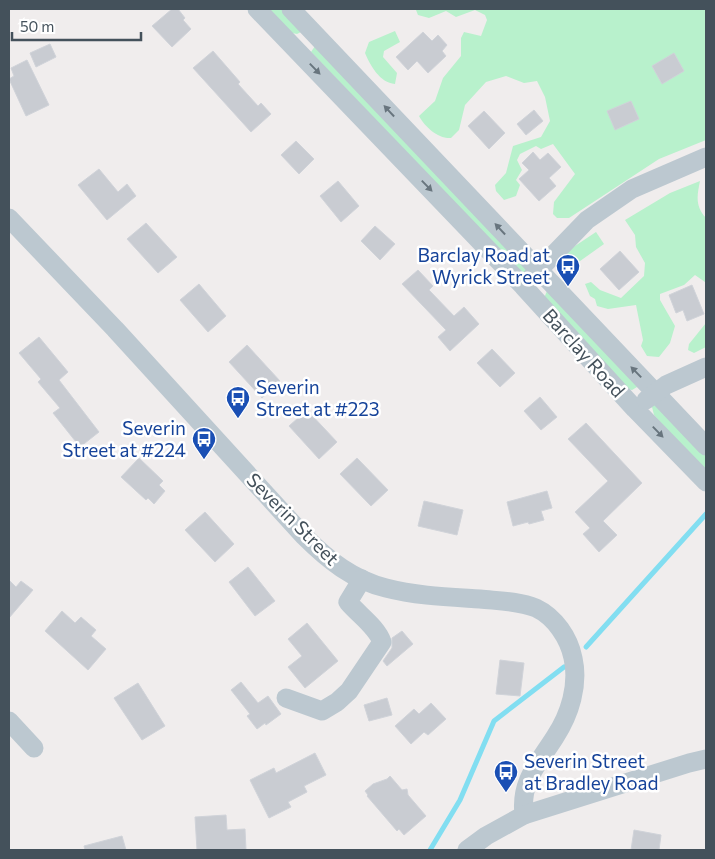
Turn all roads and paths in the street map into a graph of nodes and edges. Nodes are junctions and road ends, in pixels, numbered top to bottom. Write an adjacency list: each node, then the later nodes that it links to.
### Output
1 (257, 9): 4 (street, Barclay Road)
2 (292, 9): 3 (street, Barclay Road)
3 (314, 33): 4 (street); 7 (street, Barclay Road, one-way to 3)
4 (296, 50): 8 (street, Barclay Road, one-way to 8)
5 (706, 157): 7 (street)
6 (9, 218): 14 (street, Severin Street)
7 (539, 270): 8 (street); 10 (street, Barclay Road, one-way to 7)
8 (523, 286): 11 (street, Barclay Road)
9 (706, 367): 10 (street)
10 (655, 392): 11 (street); 12 (street, Barclay Road)
11 (635, 409): 13 (street, Barclay Road, one-way to 13)
12 (706, 446)
13 (706, 482)
14 (362, 579): 15 (street); 19 (street, Severin Street)
15 (286, 698)
16 (9, 721): 17 (street)
17 (34, 748)
18 (706, 759): 19 (street)
19 (524, 815): 20 (street)
20 (467, 850)

